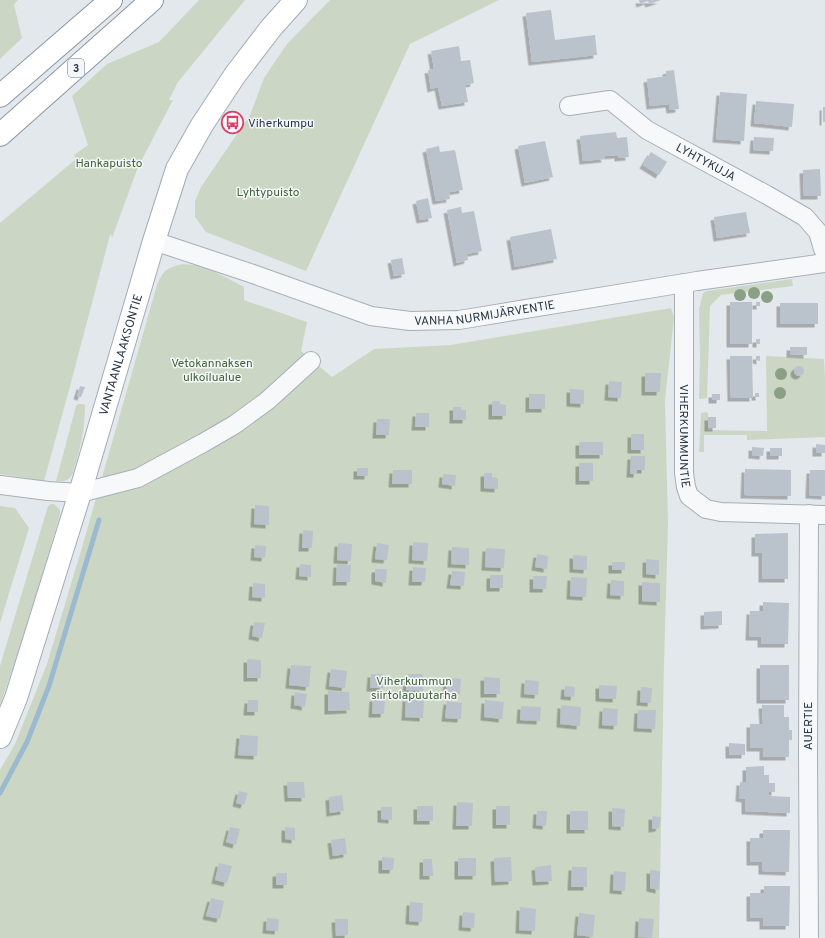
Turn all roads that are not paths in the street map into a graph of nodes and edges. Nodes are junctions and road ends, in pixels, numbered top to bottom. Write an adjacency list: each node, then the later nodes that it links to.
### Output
1 (111, 0): 4 (main road, 3)
2 (152, 0): 6 (main road, 3)
3 (296, 0): 7 (main road, VANTAANLAAKSONTIE)
4 (0, 96)
5 (569, 106): 8 (street, LYHTYKUJA)
6 (0, 135)
7 (154, 241): 10 (street, VANHA NURMIJÄRVENTIE); 13 (main road, VANTAANLAAKSONTIE)
8 (825, 253)
9 (825, 263): 10 (street, VANHA NURMIJÄRVENTIE)
10 (684, 283): 14 (street, VIHERKUMMUNTIE)
11 (312, 361): 13 (street)
12 (0, 484): 13 (street)
13 (80, 493): 15 (main road, VANTAANLAAKSONTIE)
14 (817, 515): 16 (street, AUERTIE)
15 (0, 737)
16 (815, 929)

